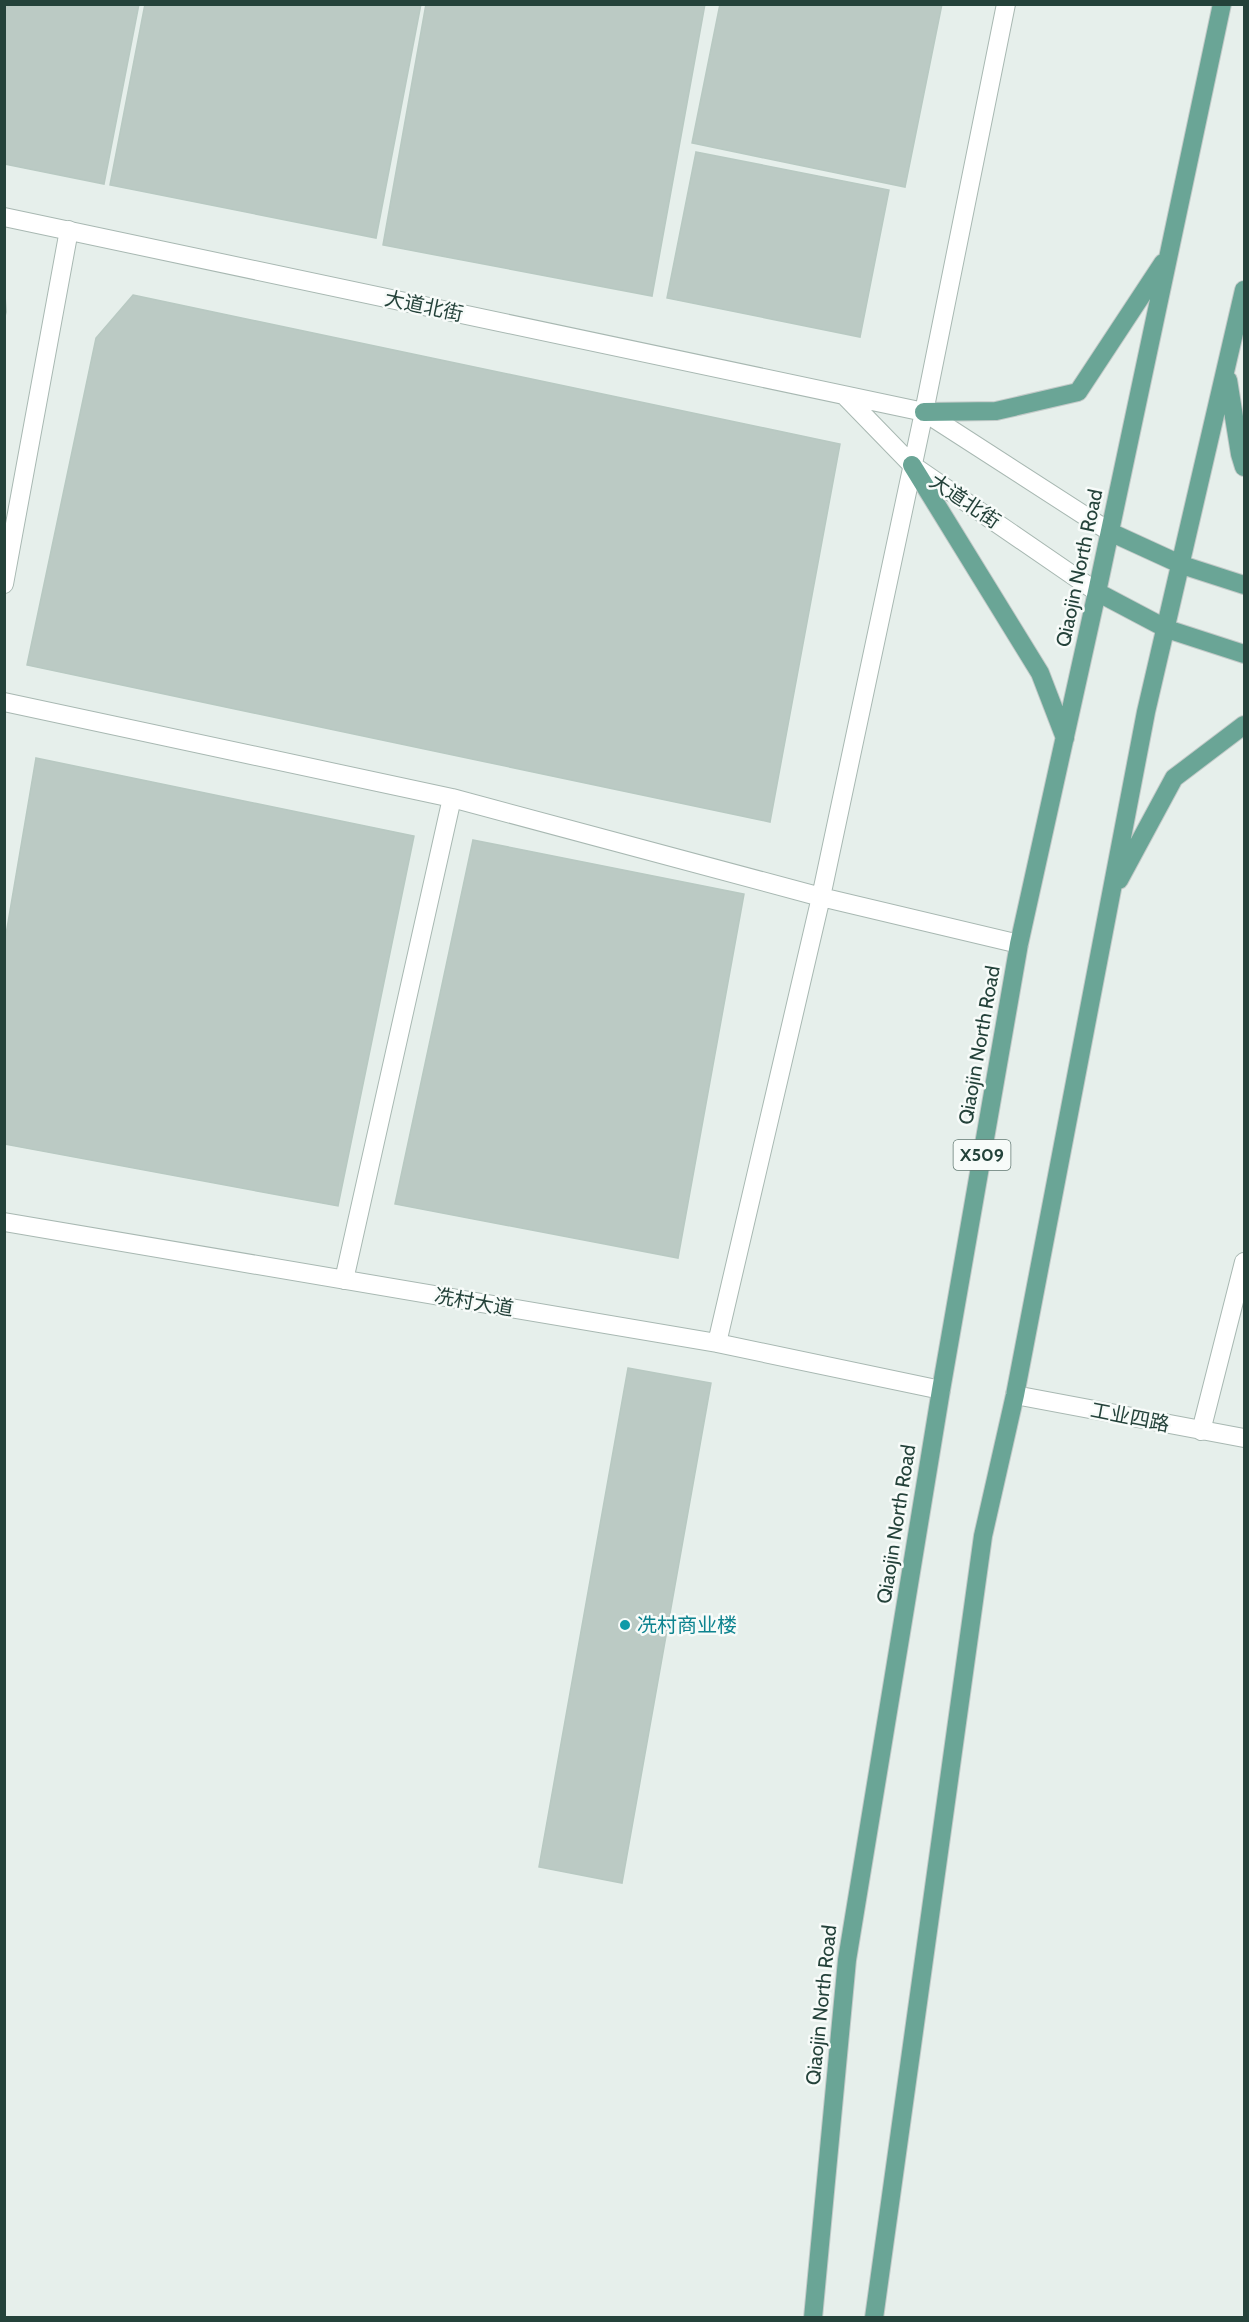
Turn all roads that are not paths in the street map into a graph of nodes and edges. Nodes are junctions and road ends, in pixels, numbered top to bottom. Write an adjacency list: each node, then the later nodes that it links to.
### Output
1 (1006, 4): 9 (street)
2 (1222, 4): 5 (main road, Qiaojin North Road / X509)
3 (4, 217): 4 (street, 大道北街)
4 (69, 230): 8 (street, 大道北街); 14 (street)
5 (1169, 254): 9 (main road); 12 (main road, Qiaojin North Road / X509)
6 (1245, 290): 7 (main road)
7 (1226, 370): 11 (main road); 13 (main road)
8 (844, 395): 9 (street, 大道北街); 10 (street, 大道北街)
9 (924, 412): 10 (street); 12 (street, 大道北街)
10 (912, 465): 16 (street, 大道北街); 21 (main road); 24 (street)
11 (1245, 467)
12 (1110, 532): 13 (main road); 16 (main road, Qiaojin North Road / X509)
13 (1182, 565): 15 (main road); 17 (main road)
14 (4, 584)
15 (1245, 585)
16 (1097, 592): 17 (main road); 21 (main road, Qiaojin North Road / X509)
17 (1167, 629): 18 (main road); 23 (main road)
18 (1245, 654)
19 (4, 702): 22 (street)
20 (1245, 725): 23 (main road)
21 (1065, 738): 25 (main road, Qiaojin North Road / X509)
22 (452, 798): 24 (street); 28 (street)
23 (1111, 895): 31 (main road)
24 (821, 897): 25 (street); 29 (street)
25 (1019, 944): 30 (main road, Qiaojin North Road / X509)
26 (4, 1222): 28 (street, 冼村大道)
27 (1245, 1262): 32 (street)
28 (344, 1280): 29 (street, 冼村大道)
29 (717, 1344): 30 (street, 冼村大道)
30 (941, 1390): 34 (main road, Qiaojin North Road / X509)
31 (1015, 1395): 32 (street, 工业四路); 35 (main road)
32 (1201, 1431): 33 (street, 工业四路)
33 (1245, 1438)
34 (813, 2318)
35 (874, 2318)

